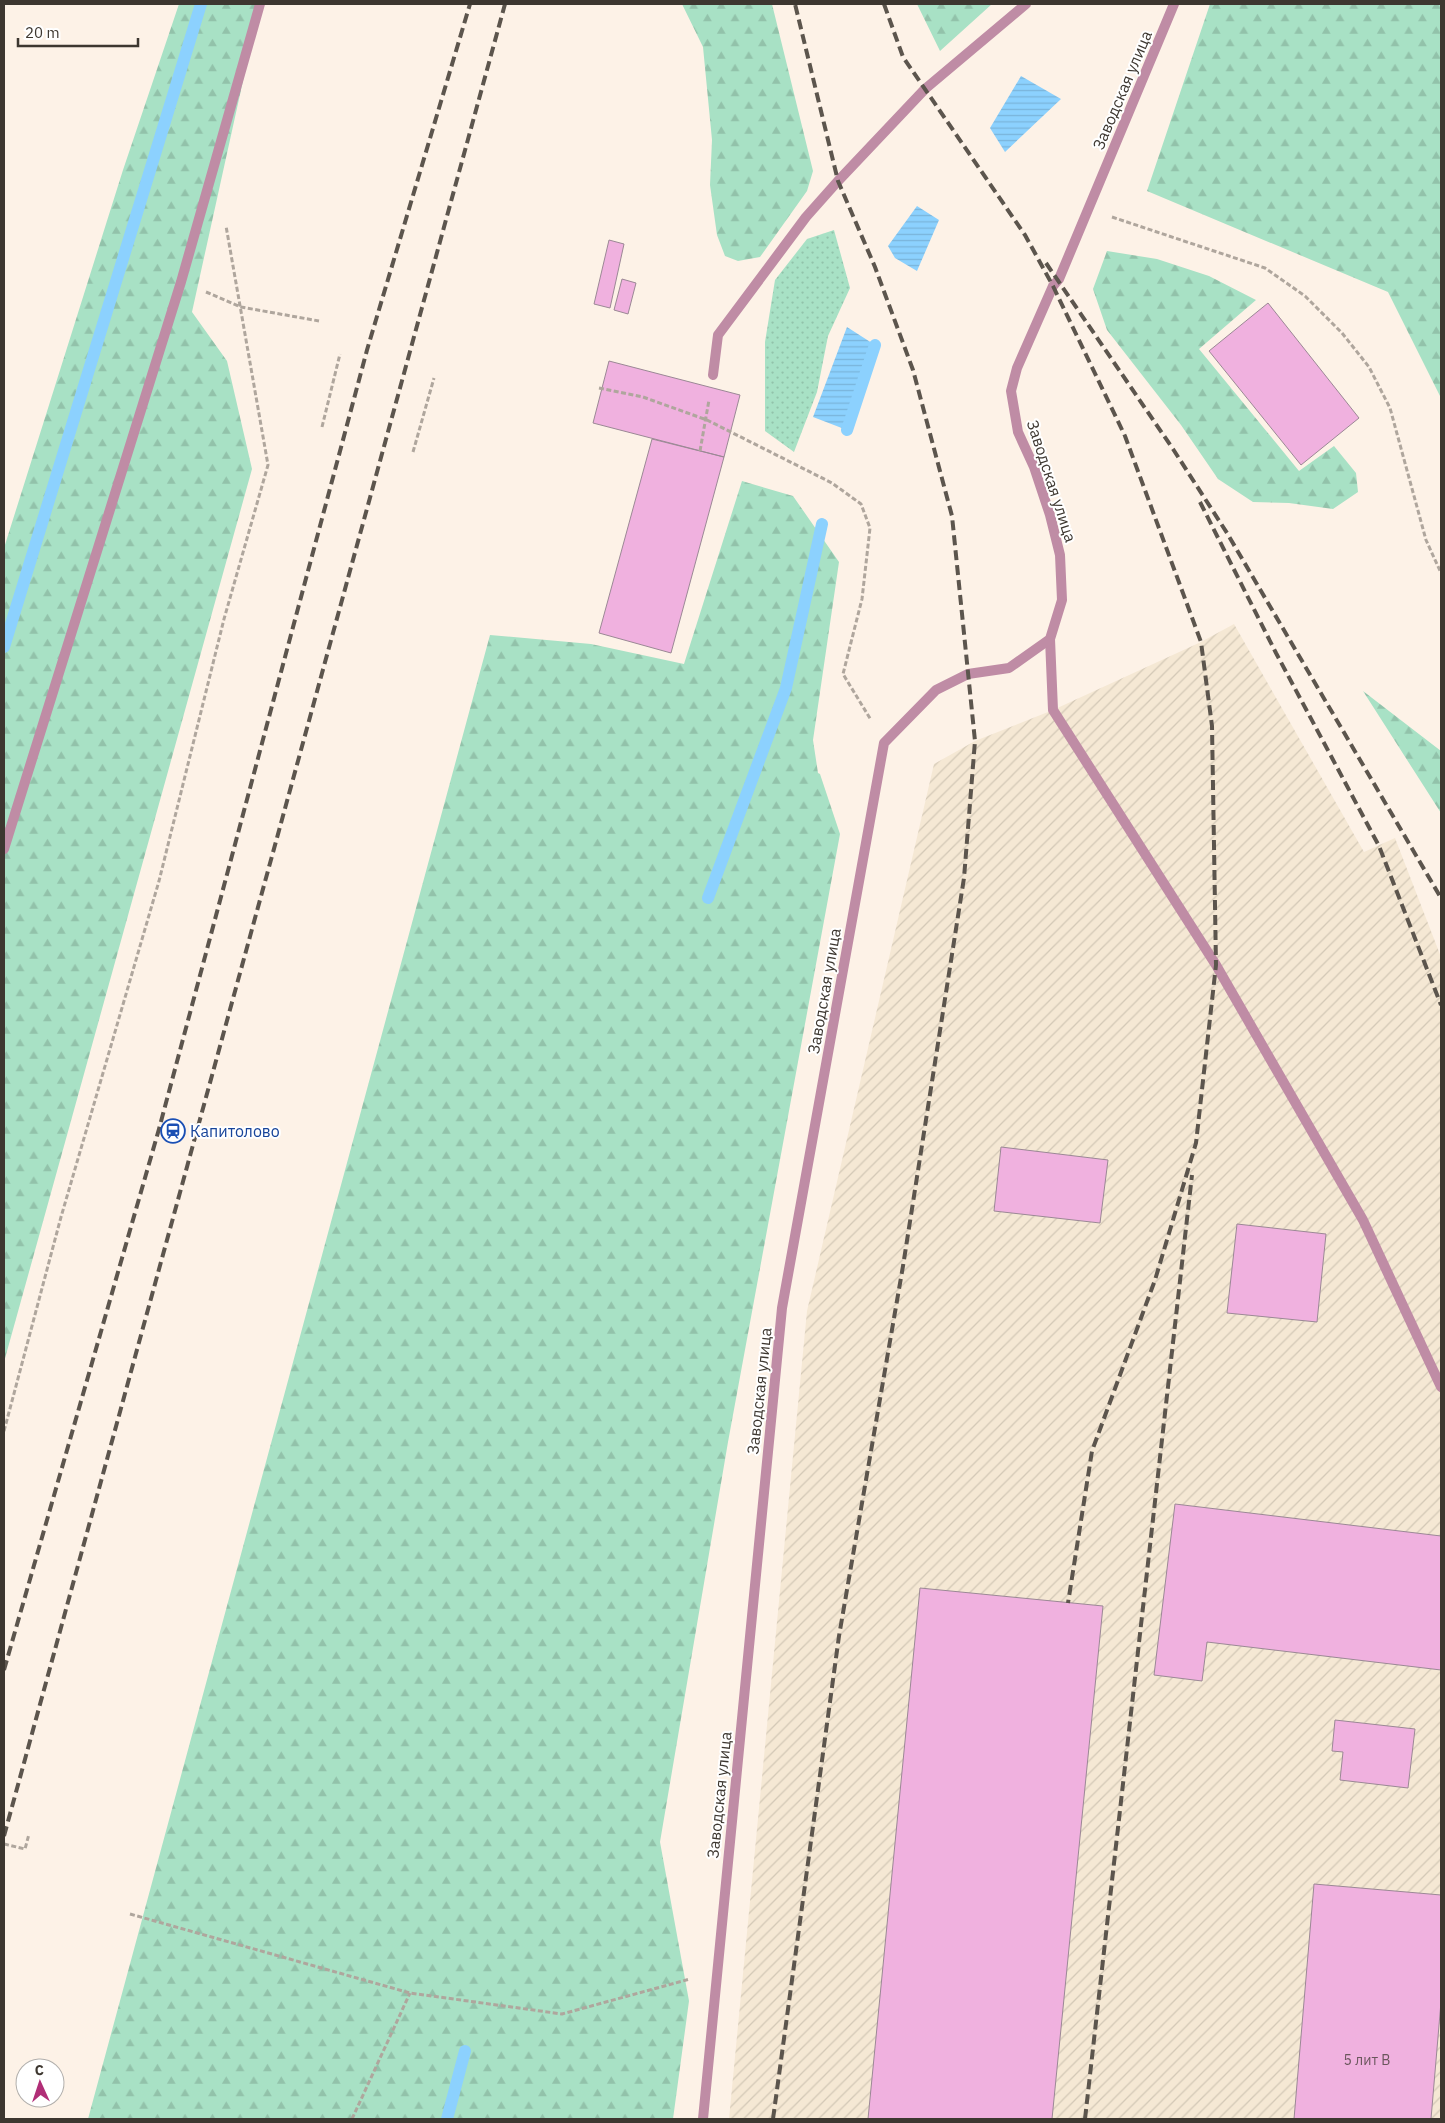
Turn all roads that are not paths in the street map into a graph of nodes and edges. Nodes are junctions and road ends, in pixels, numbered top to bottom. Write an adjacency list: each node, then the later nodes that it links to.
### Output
1 (260, 4): 6 (street)
2 (1026, 4): 4 (street)
3 (1174, 4): 5 (street, Заводская улица)
4 (713, 375)
5 (1050, 639): 7 (street, Заводская улица); 8 (street, Заводская улица)
6 (4, 849)
7 (1441, 1387)
8 (703, 2119)

